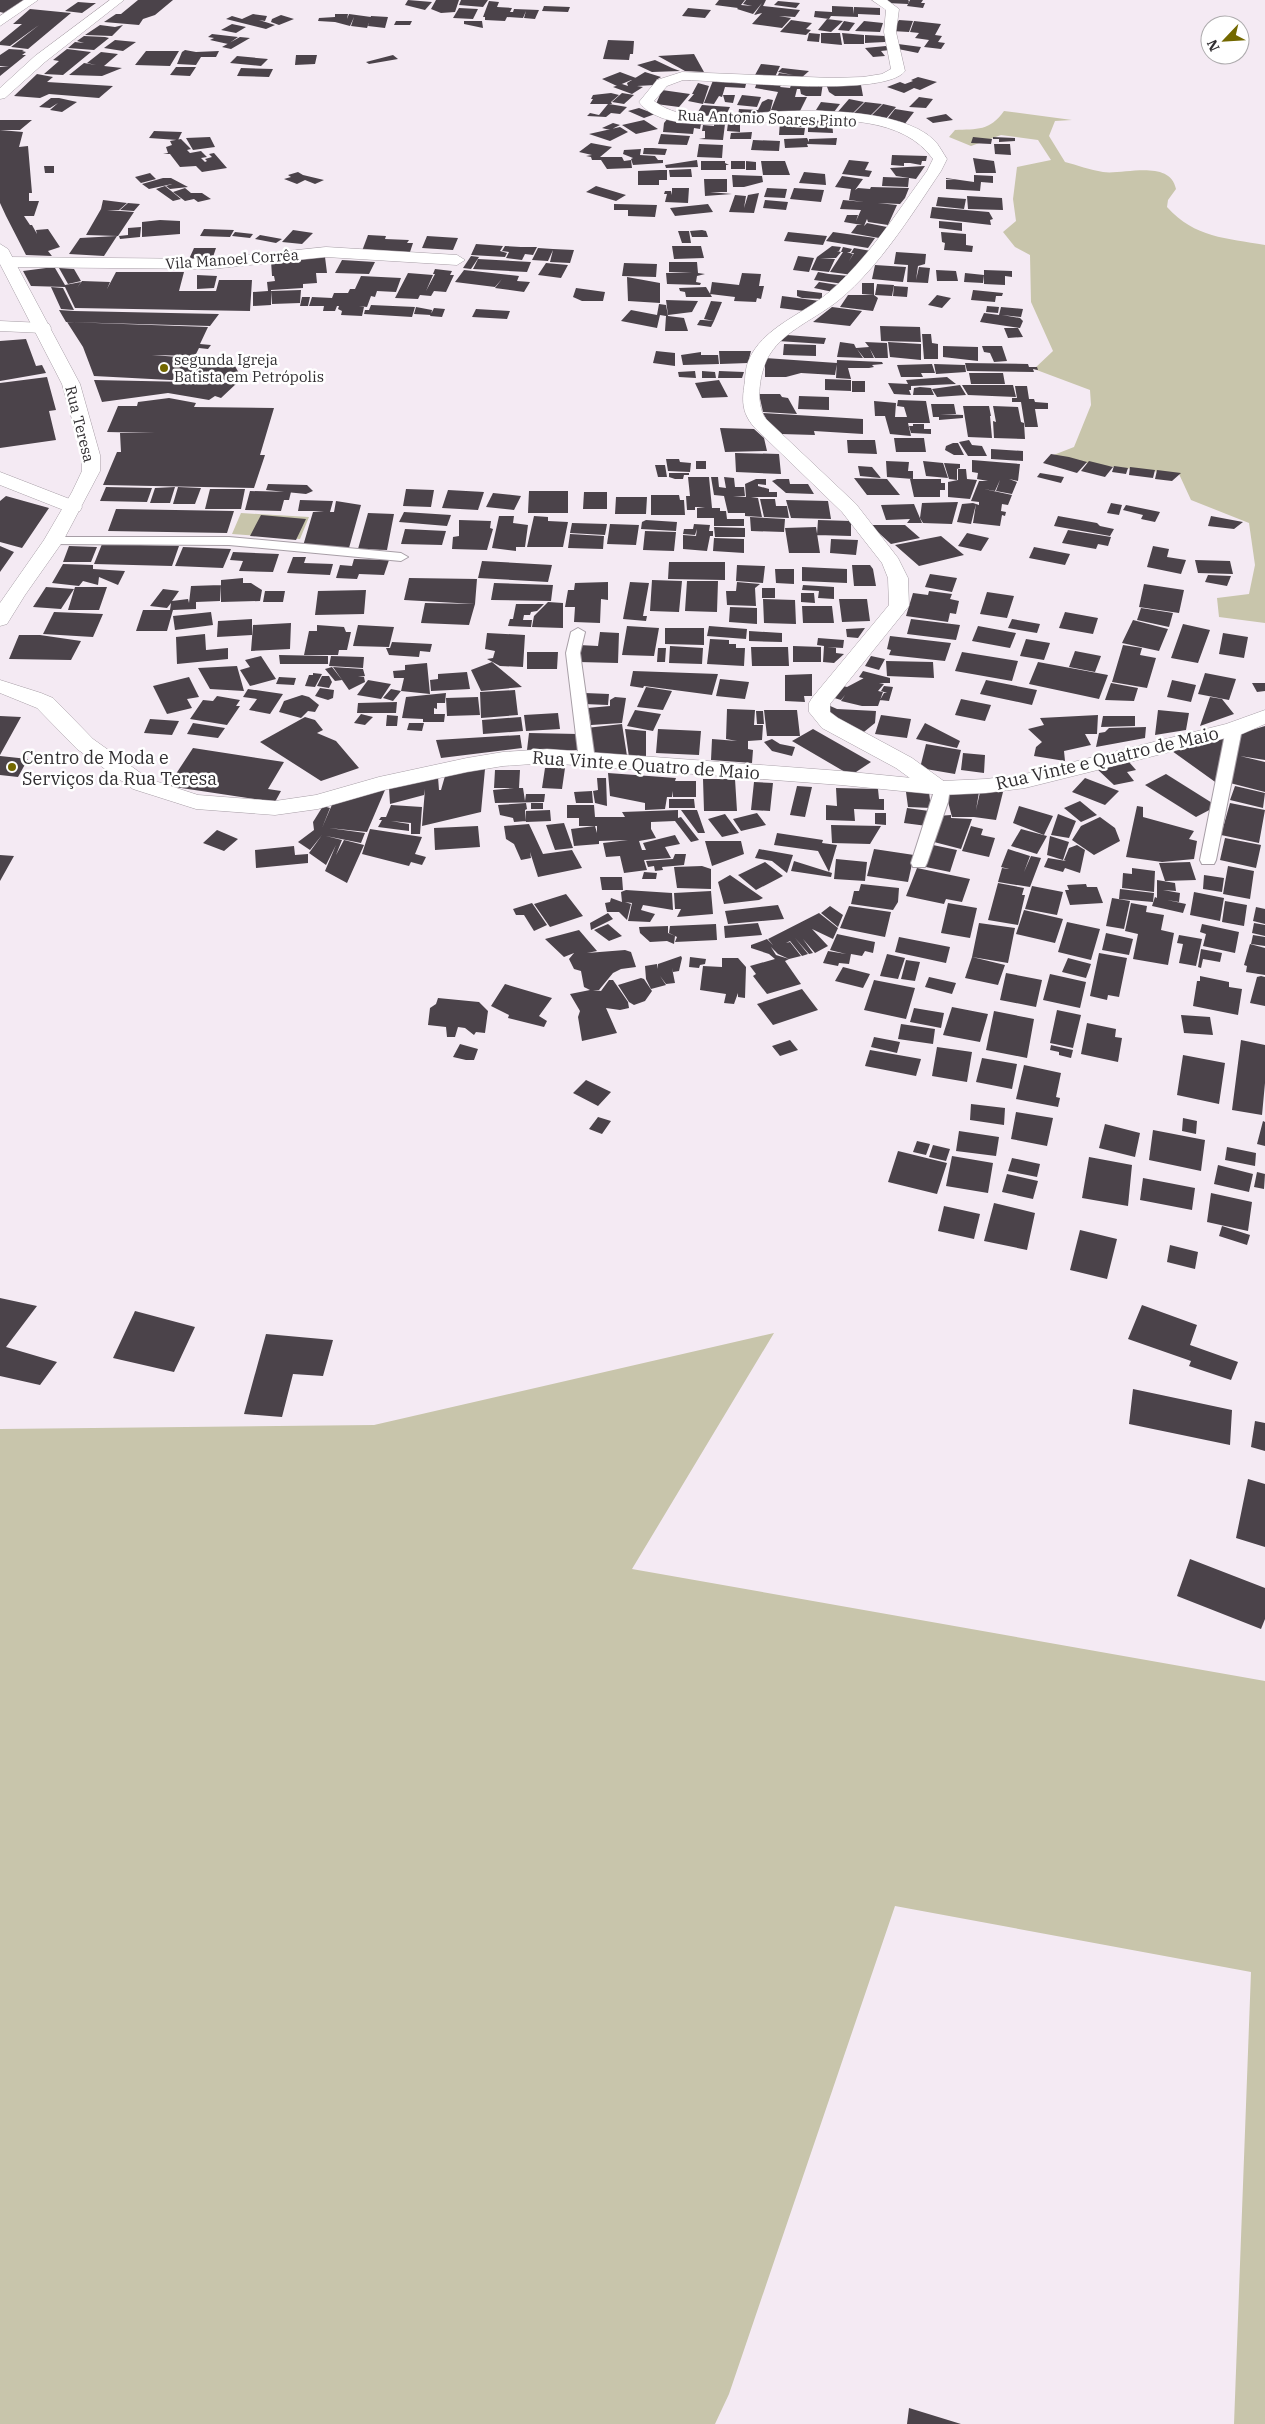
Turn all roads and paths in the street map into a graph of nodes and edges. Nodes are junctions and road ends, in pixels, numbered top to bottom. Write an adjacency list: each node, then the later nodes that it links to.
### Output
1 (32, 0): 4 (street)
2 (118, 0): 5 (street)
3 (878, 0): 21 (street, Rua Antonio Soares Pinto)
4 (0, 22)
5 (0, 95)
6 (3, 256): 7 (street, Vila Manoel Corrêa); 9 (street, Rua Teresa)
7 (457, 260)
8 (0, 326): 9 (street)
9 (43, 328): 11 (street, Rua Teresa)
10 (0, 478): 11 (street)
11 (73, 506): 12 (street, Rua Teresa)
12 (53, 541): 13 (lane); 14 (street, Rua Teresa)
13 (401, 557)
14 (7, 593): 15 (street, Rua Teresa)
15 (0, 620)
16 (578, 632): 20 (lane)
17 (0, 686): 20 (street, Rua Vinte e Quatro de Maio)
18 (1265, 716): 19 (street, Rua Vinte e Quatro de Maio)
19 (1234, 729): 21 (street, Rua Vinte e Quatro de Maio); 22 (lane)
20 (587, 760): 21 (street, Rua Vinte e Quatro de Maio)
21 (939, 787): 23 (lane)
22 (1208, 860)
23 (919, 863)

